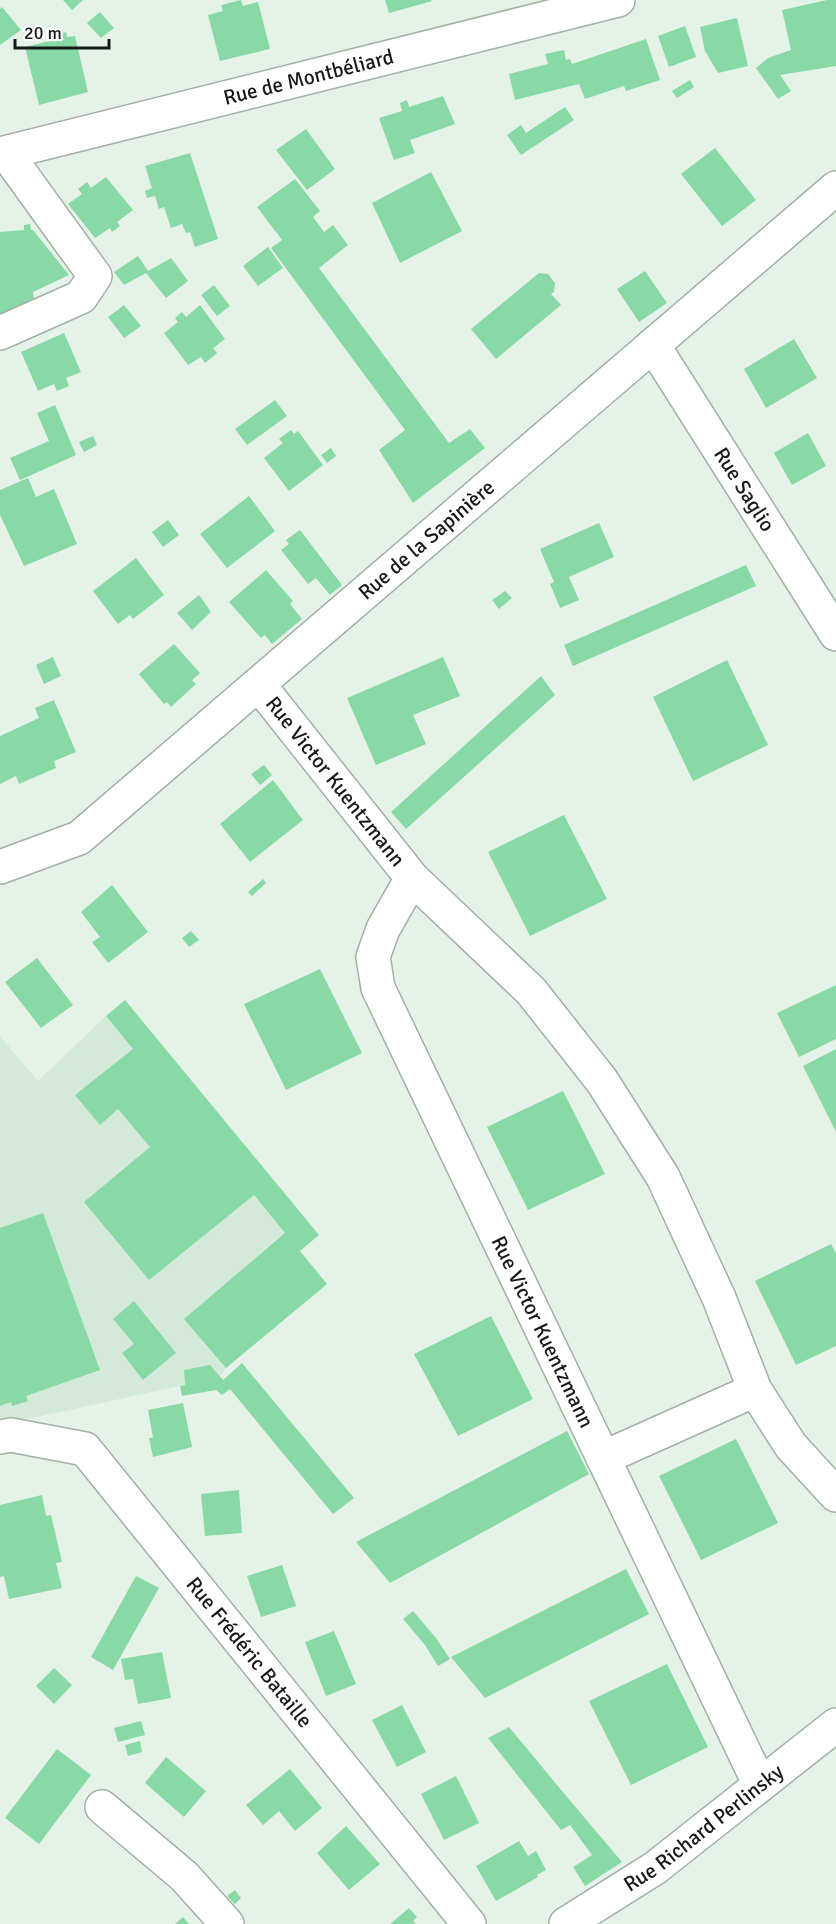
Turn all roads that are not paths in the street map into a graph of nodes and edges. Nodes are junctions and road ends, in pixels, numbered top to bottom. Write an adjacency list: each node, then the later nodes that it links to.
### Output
1 (618, 0): 2 (street, Rue de Montbéliard)
2 (3, 154): 4 (street)
3 (836, 188): 5 (street, Rue de la Sapinière)
4 (0, 333)
5 (652, 345): 6 (street, Rue Saglio); 7 (street, Rue de la Sapinière)
6 (836, 634)
7 (259, 685): 8 (street, Rue de la Sapinière); 9 (street, Rue Victor Kuentzmann)
8 (0, 867)
9 (412, 878): 10 (street, Rue Victor Kuentzmann); 12 (street, Rue Victor Kuentzmann)
10 (755, 1390): 12 (street); 13 (street, Rue Victor Kuentzmann)
11 (0, 1437): 18 (street, Rue Frédéric Bataille)
12 (603, 1458): 15 (street, Rue Victor Kuentzmann)
13 (836, 1495)
14 (836, 1725): 15 (street, Rue Richard Perlinsky)
15 (760, 1785): 19 (street, Rue Richard Perlinsky)
16 (102, 1808): 17 (street)
17 (227, 1924)
18 (469, 1924)
19 (566, 1924)

